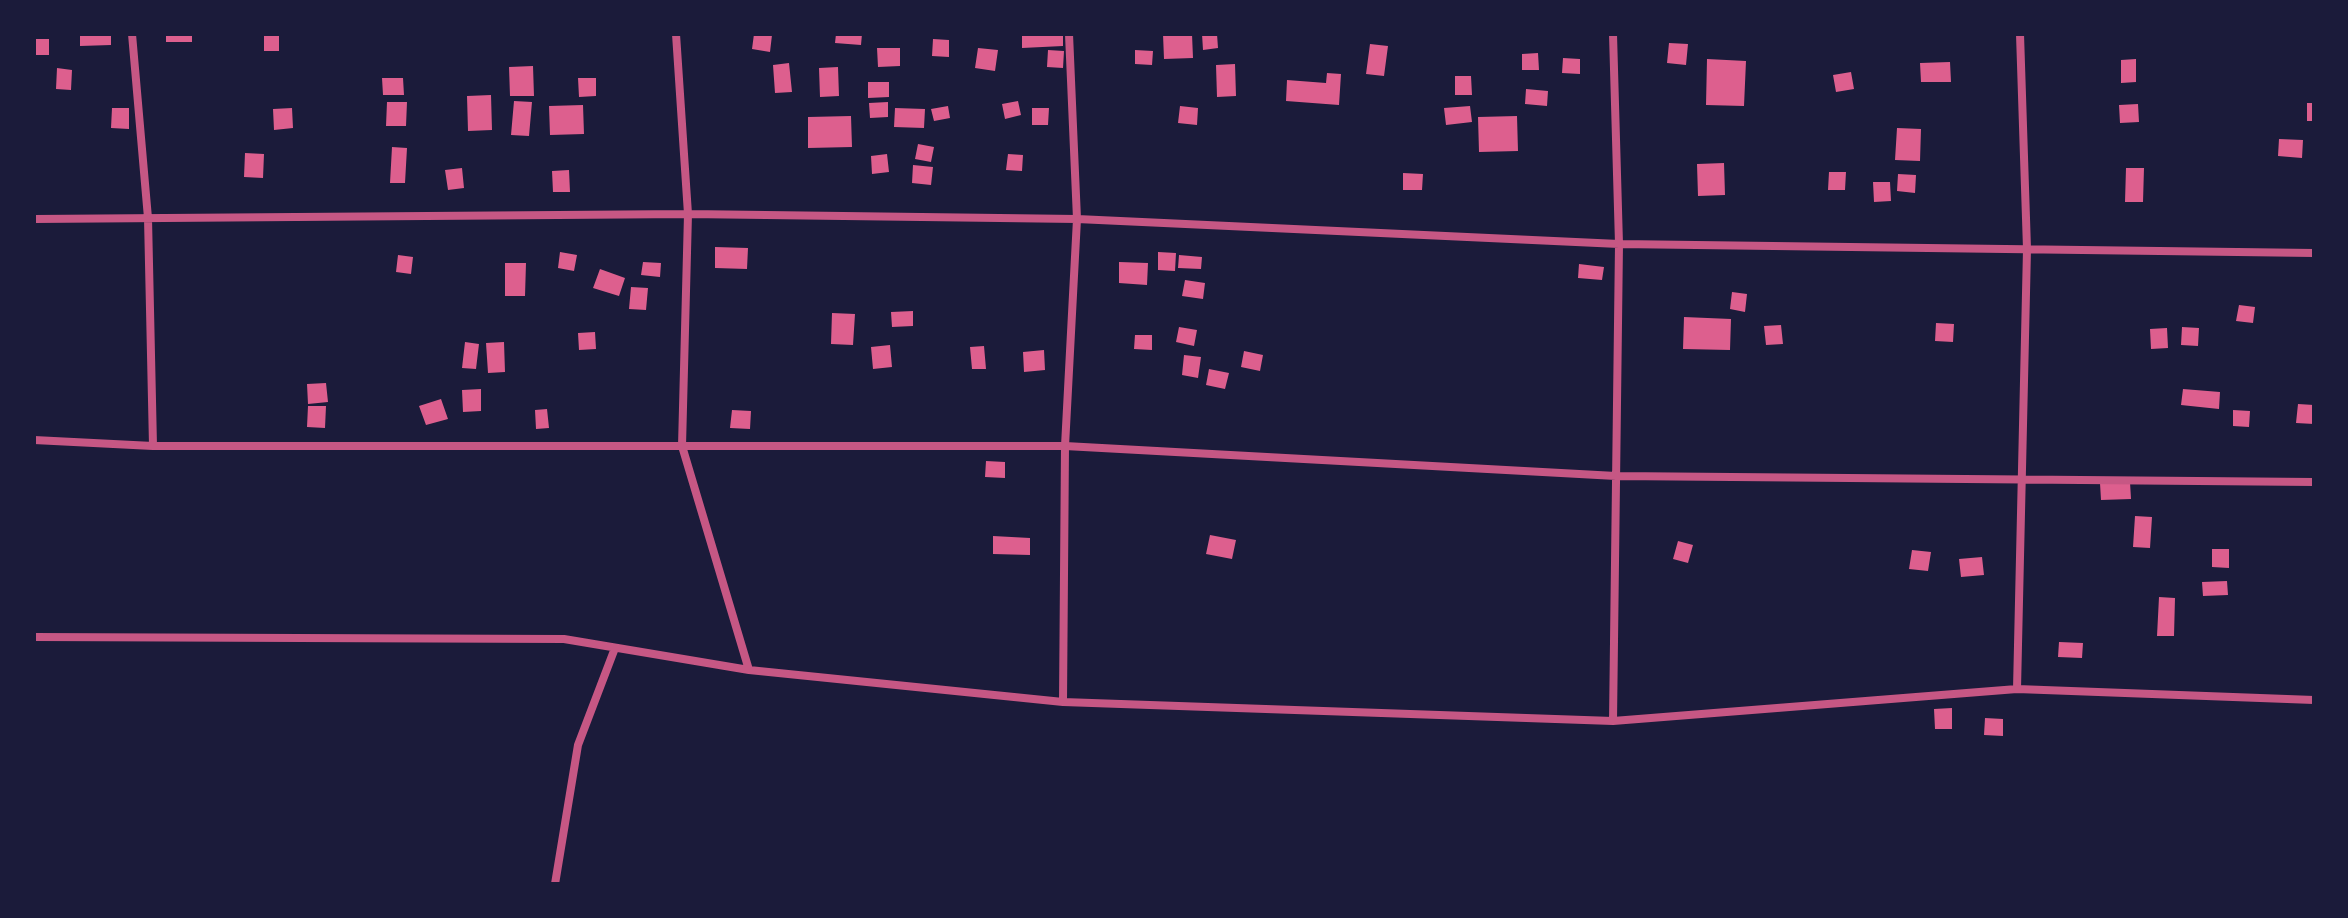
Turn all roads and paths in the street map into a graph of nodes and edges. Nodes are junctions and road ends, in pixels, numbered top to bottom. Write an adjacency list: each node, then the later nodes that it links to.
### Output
1 (132, 34): 7 (street)
2 (676, 34): 6 (street)
3 (1069, 34): 9 (street)
4 (1613, 34): 10 (street)
5 (2020, 34): 11 (street)
6 (688, 214): 7 (street); 9 (street); 15 (street)
7 (148, 218): 8 (street); 14 (street)
8 (34, 219)
9 (1077, 219): 10 (street); 16 (street)
10 (1619, 244): 11 (street); 17 (street)
11 (2027, 249): 12 (street); 18 (street)
12 (2314, 253)
13 (34, 440): 14 (street)
14 (153, 446): 15 (street)
15 (682, 446): 16 (street); 22 (street)
16 (1065, 446): 17 (street); 25 (street)
17 (1616, 476): 18 (street); 26 (street)
18 (2024, 480): 19 (street); 23 (street)
19 (2314, 482)
20 (34, 637): 21 (street)
21 (615, 648): 22 (street); 27 (street)
22 (749, 670): 25 (street)
23 (2017, 689): 24 (street); 26 (street)
24 (2314, 700)
25 (1063, 702): 26 (street)
26 (1613, 721)
27 (555, 884)

